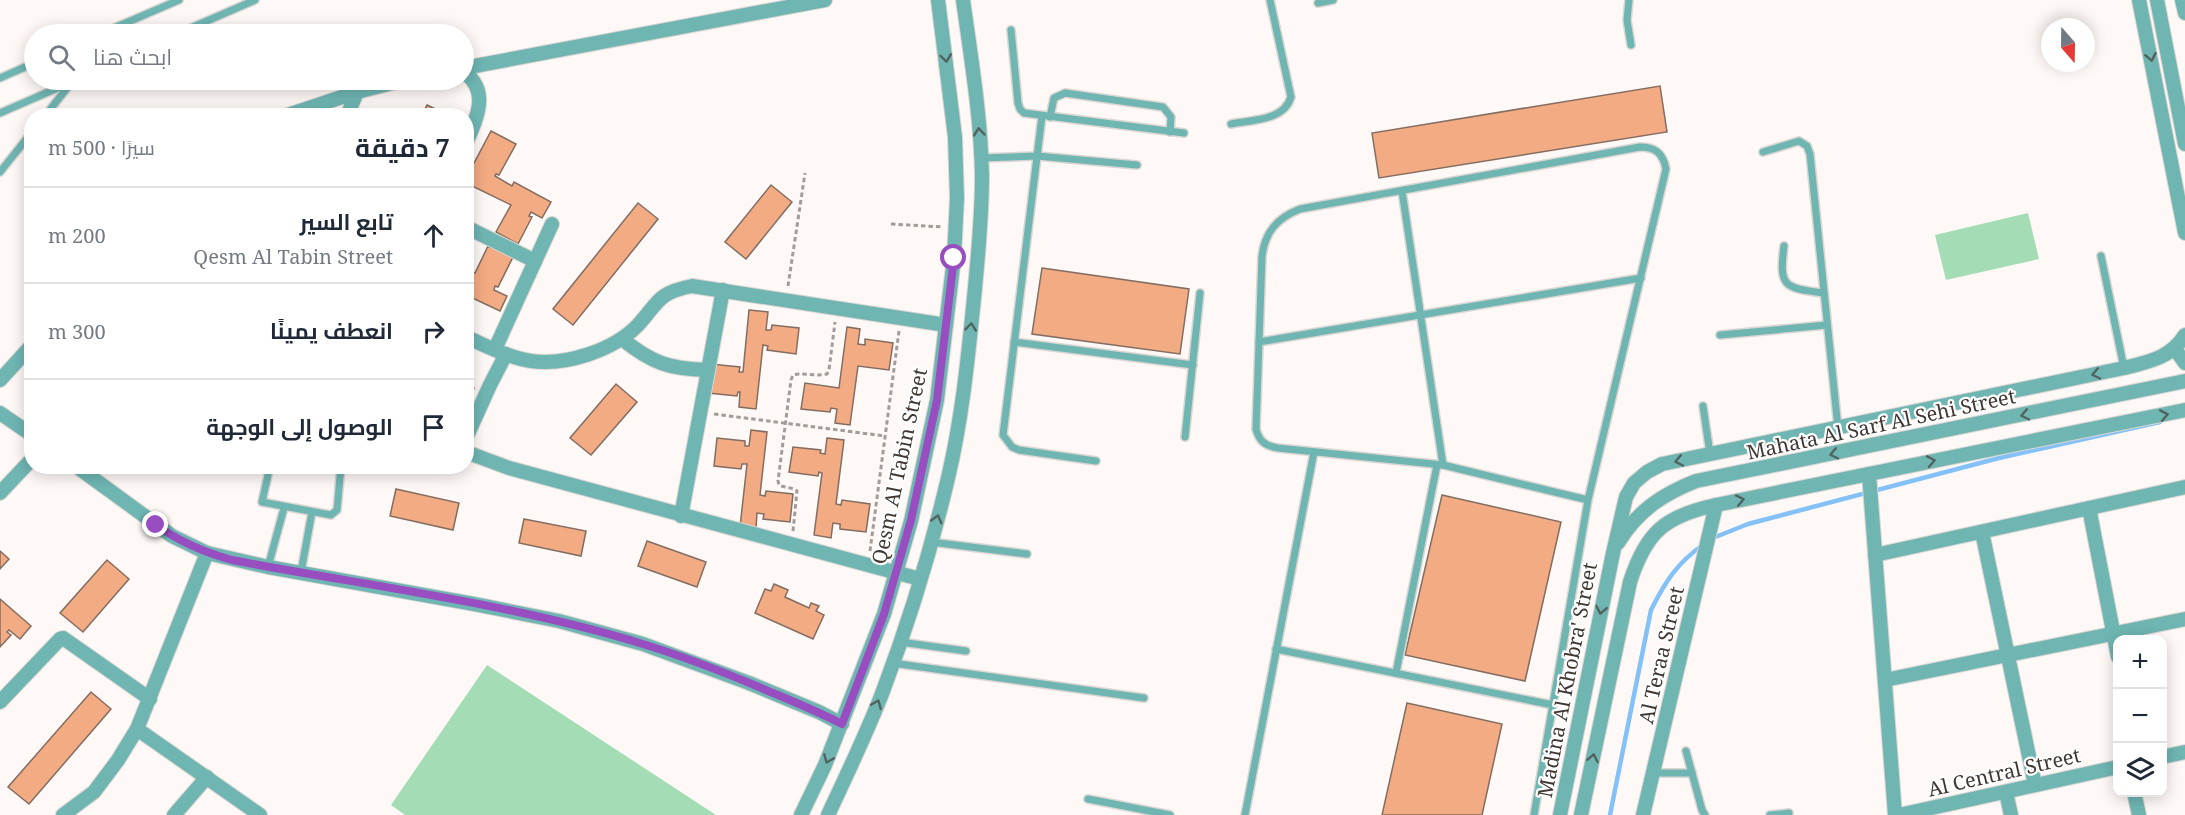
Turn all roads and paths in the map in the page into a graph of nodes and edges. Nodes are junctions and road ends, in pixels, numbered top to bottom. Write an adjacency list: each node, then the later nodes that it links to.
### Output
1 (179, 0): 14 (lane)
2 (255, 0): 15 (lane)
3 (825, 0): 19 (street)
4 (938, 0): 46 (street, Qesm Al Tabin Street, one-way to 46)
5 (963, 0): 39 (street, one-way to 5)
6 (1270, 0): 31 (lane)
7 (1333, 0): 12 (lane)
8 (1629, 0): 17 (lane)
9 (2139, 0): 48 (street, one-way to 48)
10 (2157, 0): 36 (street)
11 (2182, 0): 13 (street)
12 (1318, 3)
13 (2185, 13)
14 (123, 24)
15 (200, 24)
16 (1011, 30): 30 (lane)
17 (1631, 45)
18 (24, 67): 20 (lane)
19 (474, 68)
20 (0, 78)
21 (474, 83): 32 (street)
22 (52, 90): 29 (lane)
23 (66, 90): 26 (lane)
24 (365, 90): 25 (street)
25 (357, 92): 27 (street); 28 (street)
26 (51, 108)
27 (309, 108)
28 (350, 108)
29 (0, 113)
30 (1046, 117): 33 (lane); 33 (lane); 38 (lane)
31 (1231, 124)
32 (474, 126)
33 (1170, 132): 34 (lane)
34 (1184, 133)
35 (24, 142): 41 (lane)
36 (2185, 144)
37 (1763, 152): 55 (lane)
38 (1037, 156): 39 (lane); 40 (lane); 66 (lane)
39 (981, 158): 106 (street, one-way to 39)
40 (1137, 165)
41 (0, 172)
42 (805, 173): 56 (path)
43 (1402, 191): 52 (lane); 58 (lane); 67 (lane)
44 (552, 224): 51 (street)
45 (891, 224): 46 (path)
46 (956, 228): 60 (street, Qesm Al Tabin Street)
47 (474, 231): 51 (street)
48 (2185, 232)
49 (1784, 246): 55 (lane)
50 (2101, 256): 73 (lane)
51 (535, 261): 69 (street)
52 (1641, 278): 58 (lane); 99 (lane)
53 (723, 290): 56 (street); 64 (street); 74 (street)
54 (1200, 293): 72 (lane)
55 (1823, 293): 61 (lane)
56 (786, 300): 57 (street)
57 (837, 308): 59 (street); 82 (path)
58 (1421, 315): 67 (lane); 91 (lane)
59 (901, 318): 60 (street); 85 (path)
60 (946, 325): 115 (street, Qesm Al Tabin Street)
61 (1827, 325): 62 (lane); 83 (lane)
62 (1720, 335)
63 (2185, 335): 68 (street)
64 (622, 339): 69 (street); 74 (street)
65 (474, 340): 69 (street)
66 (1014, 342): 72 (lane); 90 (lane)
67 (1259, 342): 87 (lane)
68 (2175, 349): 71 (street); 73 (street, Madina Al Khobra' Street)
69 (501, 352): 81 (street)
70 (24, 354): 75 (street)
71 (2185, 363)
72 (1192, 365): 86 (lane)
73 (2124, 368): 83 (street, Madina Al Khobra' Street, one-way to 83)
74 (708, 370): 79 (street)
75 (0, 380)
76 (2185, 381): 109 (street, Mahata Al Sarf Al Sehi Street, one-way to 109)
77 (1703, 406): 88 (lane)
78 (2185, 410): 96 (street, one-way to 78)
79 (700, 412): 82 (path); 104 (street)
80 (0, 413): 84 (street)
81 (474, 420)
82 (786, 423): 85 (path); 107 (path)
83 (1838, 428): 88 (street, Madina Al Khobra' Street)
84 (24, 430)
85 (885, 436): 112 (path)
86 (1185, 437)
87 (1314, 452): 91 (lane); 120 (lane)
88 (1710, 454): 109 (street, Madina Al Khobra' Street, one-way to 109)
89 (474, 455): 104 (street)
90 (1096, 461)
91 (1440, 465): 99 (lane); 124 (lane)
92 (24, 468): 98 (street)
93 (87, 474): 108 (street)
94 (268, 474): 101 (lane)
95 (340, 474): 103 (lane)
96 (1869, 474): 100 (street, one-way to 96); 111 (street)
97 (2185, 487): 102 (street)
98 (0, 494)
99 (1588, 500): 129 (lane)
100 (1716, 505): 136 (street, Al Teraa Street); 154 (street, Madina Al Khobra' Street, one-way to 100)
101 (284, 508): 103 (lane); 113 (lane)
102 (2089, 508): 105 (street); 118 (street)
103 (312, 512): 114 (lane)
104 (681, 516): 107 (street)
105 (1982, 532): 111 (street); 122 (street)
106 (931, 542): 110 (lane); 116 (street)
107 (791, 544): 112 (street)
108 (207, 553): 113 (street); 127 (street)
109 (1613, 553): 153 (street, Madina Al Khobra' Street, one-way to 153)
110 (1027, 554)
111 (1875, 555): 125 (street)
112 (868, 564): 115 (street)
113 (268, 567): 114 (street)
114 (301, 572): 130 (street)
115 (897, 573): 116 (street); 130 (street, Qesm Al Tabin Street)
116 (920, 579): 119 (street)
117 (2185, 619): 118 (street)
118 (2113, 634): 122 (street)
119 (900, 642): 121 (lane); 123 (street)
120 (1276, 649): 124 (lane); 151 (lane)
121 (966, 651)
122 (2008, 655): 125 (street); 139 (street)
123 (892, 663): 126 (lane); 149 (street, one-way to 123)
124 (1396, 673): 129 (lane)
125 (1885, 680): 158 (street)
126 (1144, 698)
127 (150, 699): 128 (street); 131 (street)
128 (0, 702)
129 (1553, 705): 152 (lane)
130 (842, 724): 148 (street, Qesm Al Tabin Street, one-way to 148)
131 (137, 729): 138 (street); 145 (street)
132 (1686, 751): 137 (lane)
133 (2185, 752): 134 (street)
134 (2167, 756)
135 (2113, 767): 139 (street, Al Central Street)
136 (1653, 773): 137 (lane); 155 (street, Al Teraa Street)
137 (1692, 773): 156 (lane)
138 (207, 777): 146 (street); 147 (street)
139 (2035, 785): 140 (street, Al Central Street)
140 (2006, 792): 158 (street, Al Central Street); 159 (street)
141 (2135, 797): 160 (street)
142 (1088, 799): 143 (lane)
143 (1137, 812): 150 (lane)
144 (1789, 813): 157 (lane)
145 (63, 815)
146 (174, 815)
147 (260, 815)
148 (801, 815)
149 (828, 815)
150 (1170, 815)
151 (1245, 815)
152 (1534, 815)
153 (1560, 815)
154 (1581, 815)
155 (1643, 815)
156 (1705, 815)
157 (1770, 815)
158 (1897, 815)
159 (2011, 815)
160 (2139, 815)

